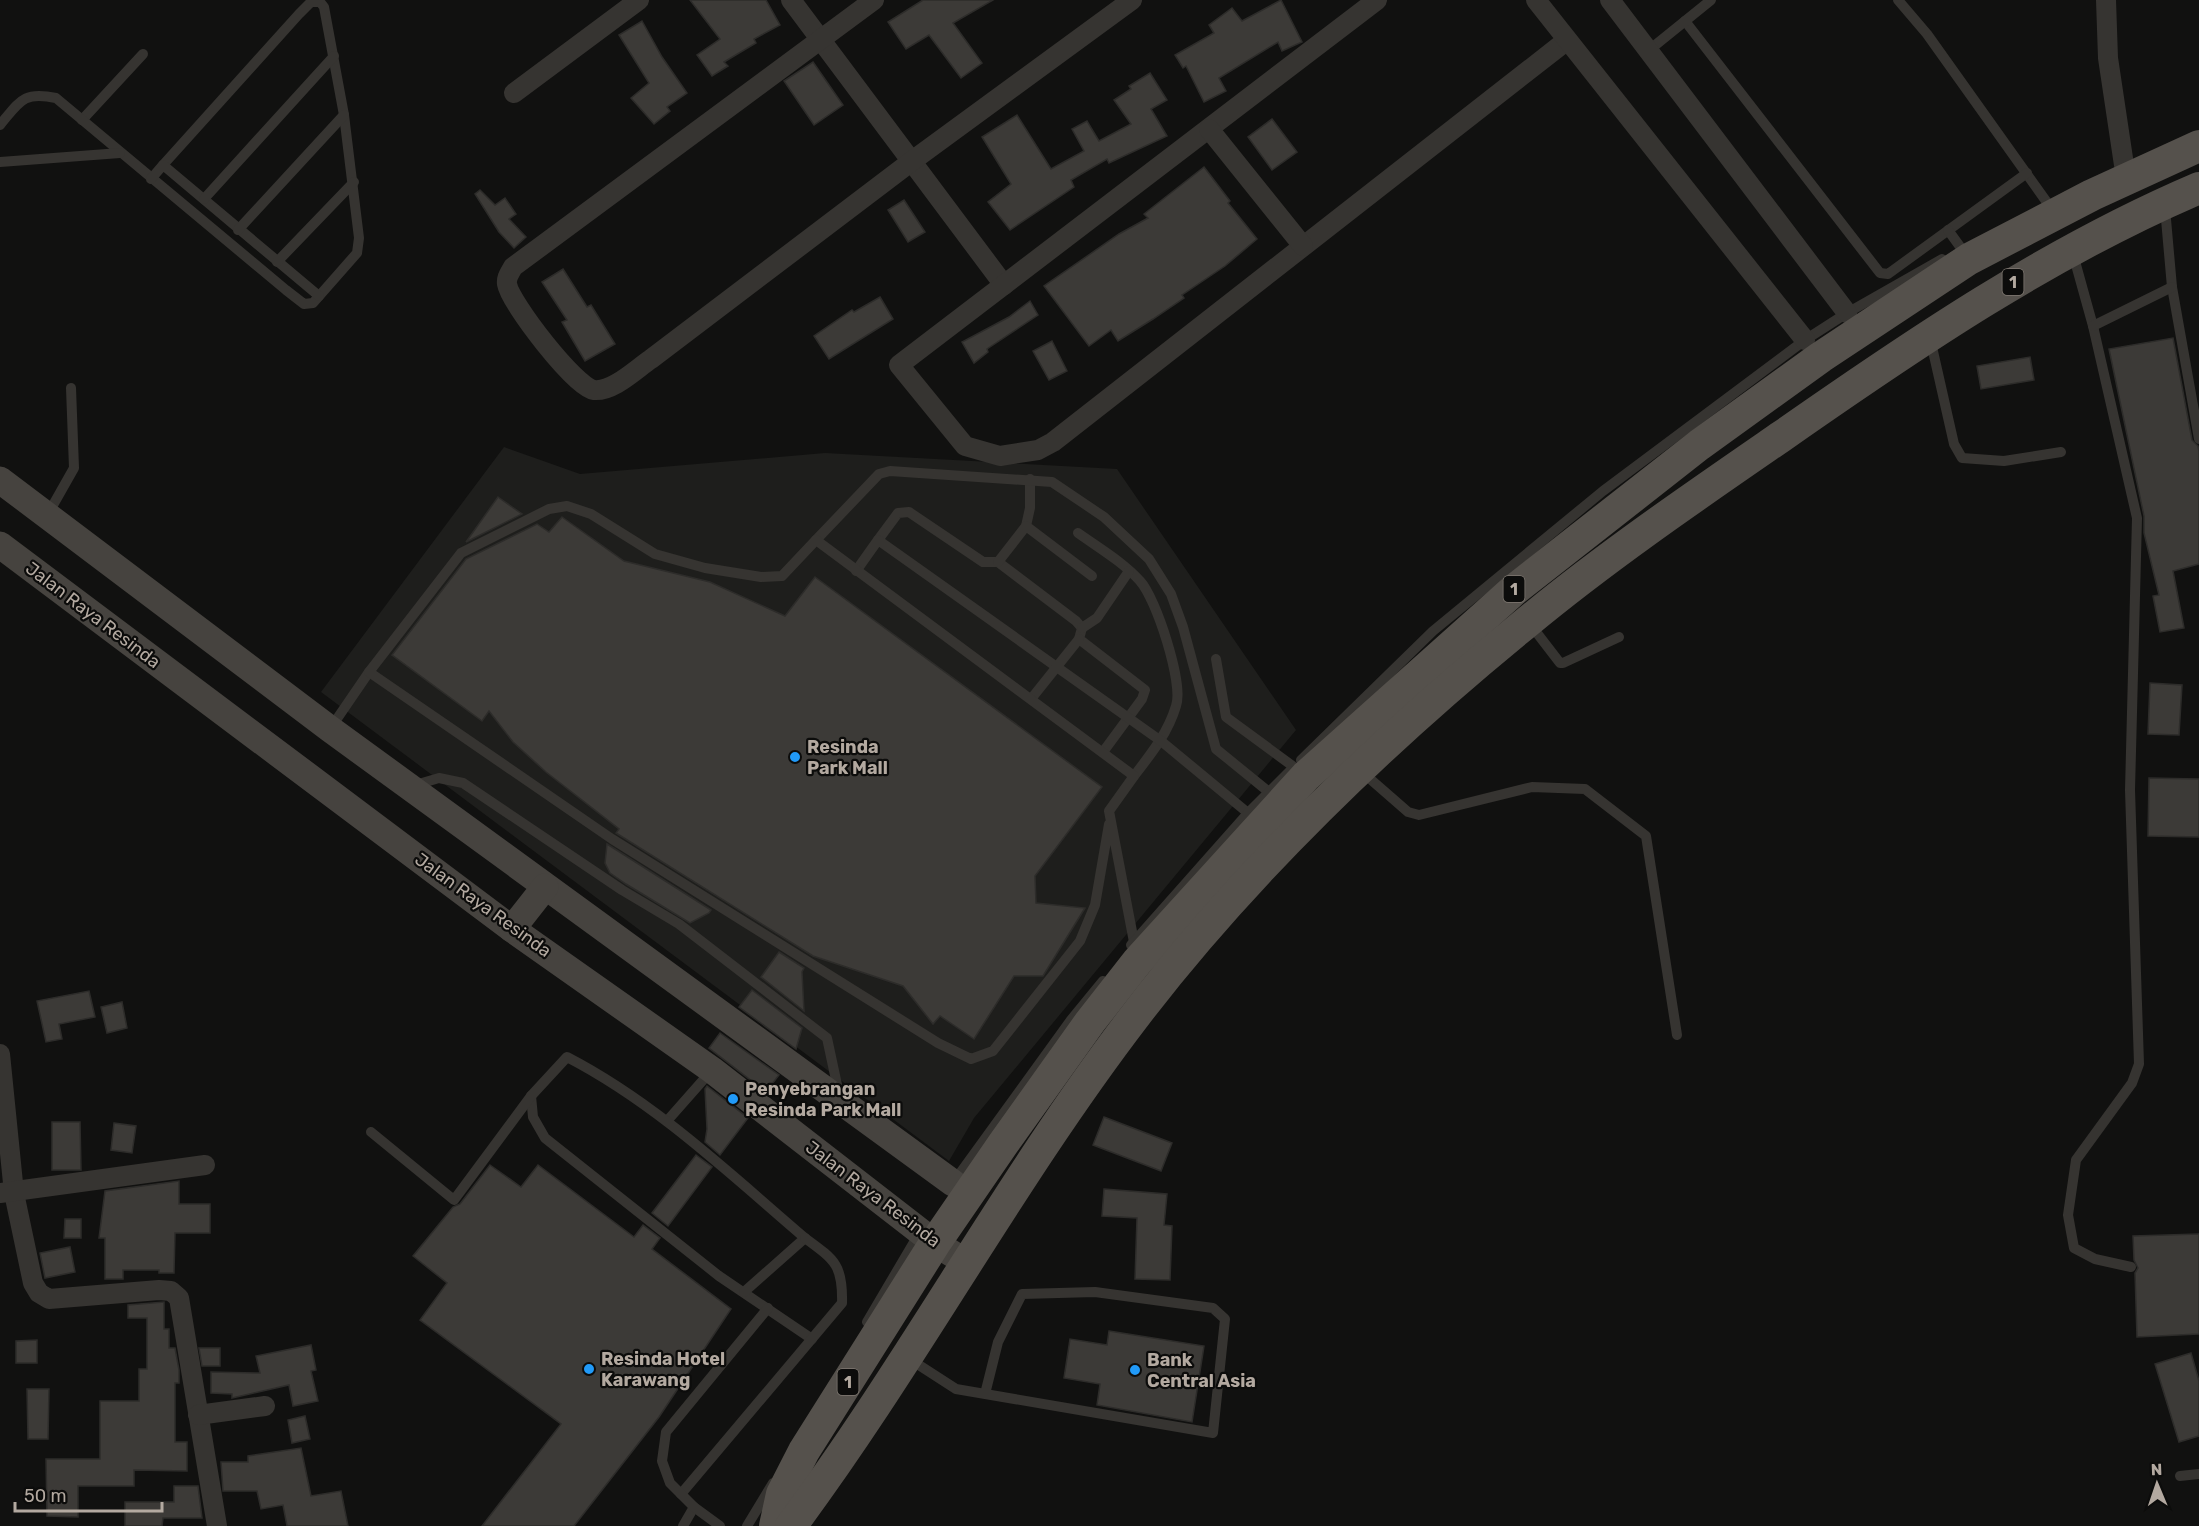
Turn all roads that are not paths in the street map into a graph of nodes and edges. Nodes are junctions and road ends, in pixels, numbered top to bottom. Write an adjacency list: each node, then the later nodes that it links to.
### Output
1 (639, 0): 17 (street)
2 (791, 0): 12 (street)
3 (874, 0): 12 (street)
4 (1132, 0): 24 (street)
5 (1377, 0): 21 (street)
6 (1536, 0): 13 (street)
7 (1610, 0): 14 (street)
8 (1711, 0): 11 (lane)
9 (1898, 0): 28 (lane)
10 (2106, 0): 26 (street)
11 (1685, 21): 14 (lane); 36 (lane)
12 (822, 40): 24 (street); 24 (street)
13 (1566, 41): 37 (street); 46 (street)
14 (1648, 51): 43 (street)
15 (143, 54): 19 (lane)
16 (334, 56): 18 (lane); 27 (lane); 32 (lane)
17 (514, 93)
18 (344, 115): 30 (lane); 35 (lane)
19 (82, 120): 20 (lane); 23 (lane)
20 (0, 125)
21 (1209, 129): 37 (street); 40 (street)
22 (2199, 146): 93 (main road, 1)
23 (120, 153): 25 (lane); 29 (lane)
24 (912, 161): 40 (street)
25 (0, 162)
26 (2124, 164)
27 (163, 165): 29 (lane); 32 (lane)
28 (2027, 173): 33 (lane); 36 (lane)
29 (151, 178): 42 (lane)
30 (354, 182): 39 (lane); 42 (lane)
31 (2199, 188): 34 (main road, 1)
32 (204, 199): 35 (lane)
33 (2046, 202)
34 (2165, 203): 38 (main road, 1); 41 (lane)
35 (238, 230): 39 (lane)
36 (1948, 230): 43 (lane)
37 (1303, 246): 40 (street)
38 (2072, 249): 44 (lane); 45 (main road, 1)
39 (277, 262): 42 (lane)
40 (1004, 285)
41 (2172, 287): 44 (lane); 48 (lane)
42 (319, 296)
43 (1847, 312): 46 (lane)
44 (2093, 326): 96 (lane)
45 (1929, 334): 49 (lane); 62 (main road, 1)
46 (1805, 340): 73 (lane)
47 (71, 388): 52 (lane)
48 (2199, 439)
49 (2061, 452)
50 (1030, 479): 53 (lane); 55 (lane); 77 (lane)
51 (2, 486): 52 (street)
52 (48, 514): 70 (street)
53 (1026, 526): 58 (lane); 61 (lane)
54 (1078, 533): 60 (lane)
55 (816, 540): 59 (lane); 67 (lane)
56 (878, 540): 58 (lane); 59 (lane); 66 (lane)
57 (0, 546): 81 (street, Jalan Raya Resinda)
58 (998, 562): 63 (lane)
59 (856, 570): 68 (lane)
60 (1130, 571): 63 (lane); 71 (lane)
61 (1092, 576)
62 (1528, 621): 64 (lane); 74 (main road, 1)
63 (1080, 634): 66 (lane); 69 (lane)
64 (1619, 637)
65 (1216, 659): 73 (lane)
66 (1058, 666): 68 (lane); 69 (lane)
67 (369, 672): 70 (lane); 79 (lane)
68 (1031, 699): 72 (lane)
69 (1128, 717): 71 (lane); 72 (lane)
70 (330, 729): 76 (street)
71 (1161, 741): 75 (lane); 78 (lane)
72 (1103, 752): 75 (lane)
73 (1294, 767): 77 (lane)
74 (1361, 771): 83 (lane); 95 (main road, 1)
75 (1134, 776): 79 (lane)
76 (412, 786): 80 (street); 87 (lane)
77 (1269, 792): 78 (lane)
78 (1248, 813): 79 (lane)
79 (1109, 824)
80 (545, 887): 81 (street); 87 (street)
81 (512, 929): 85 (street, Jalan Raya Resinda)
82 (1113, 968): 91 (lane)
83 (1677, 1035)
84 (0, 1054): 92 (street)
85 (712, 1070): 88 (lane); 93 (street, Jalan Raya Resinda)
86 (531, 1096): 88 (lane); 89 (lane); 97 (lane)
87 (841, 1103): 91 (street)
88 (667, 1121): 94 (lane)
89 (371, 1132)
90 (205, 1165): 92 (street)
91 (953, 1184)
92 (7, 1193): 105 (street)
93 (928, 1237): 95 (street, Jalan Raya Resinda); 99 (lane); 116 (main road, 1)
94 (806, 1238): 97 (lane); 100 (lane)
95 (967, 1263): 101 (main road, 1)
96 (2131, 1267)
97 (744, 1292): 98 (lane)
98 (768, 1308): 100 (lane); 110 (lane)
99 (861, 1333)
100 (812, 1339): 110 (lane)
101 (905, 1356): 102 (lane); 117 (main road, 1)
102 (985, 1394): 102 (lane)
103 (265, 1406): 105 (street)
104 (813, 1414): 106 (lane)
105 (198, 1415): 112 (street)
106 (789, 1455)
107 (2199, 1474): 109 (lane)
108 (777, 1475): 115 (lane)
109 (2180, 1476)
110 (681, 1494): 111 (lane)
111 (694, 1507): 113 (lane); 114 (lane)
112 (218, 1526)
113 (683, 1526)
114 (720, 1526)
115 (747, 1526)
116 (775, 1526)
117 (791, 1526)

